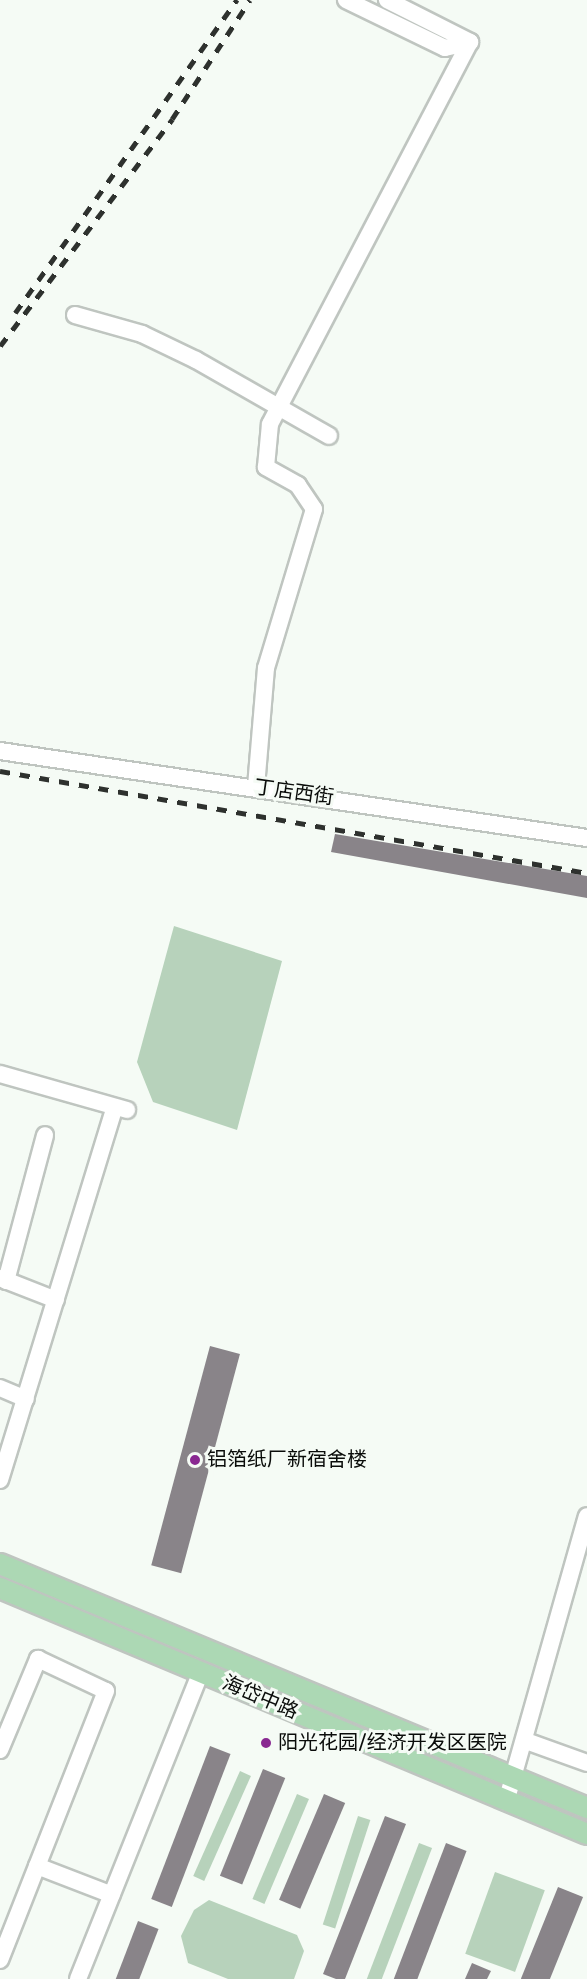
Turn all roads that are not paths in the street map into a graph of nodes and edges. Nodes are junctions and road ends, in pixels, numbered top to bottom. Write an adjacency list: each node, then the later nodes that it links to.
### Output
1 (345, 0): 3 (street)
2 (387, 0): 3 (street)
3 (470, 42): 5 (street)
4 (75, 315): 5 (street)
5 (276, 410): 6 (street); 8 (street)
6 (329, 436)
7 (0, 751): 8 (street, 丁店西街)
8 (256, 787): 9 (street, 丁店西街)
9 (587, 838)
10 (0, 1074): 13 (street)
11 (45, 1135): 12 (street)
12 (3, 1279): 13 (street)
13 (56, 1300): 15 (street)
14 (0, 1388): 15 (street)
15 (26, 1399): 16 (street)
16 (0, 1480)
17 (587, 1516): 21 (street)
18 (0, 1564): 24 (main road, 海岱中路)
19 (0, 1588): 20 (main road, 海岱中路)
20 (201, 1672): 25 (main road, 海岱中路); 29 (street)
21 (526, 1741): 23 (street); 24 (street)
22 (0, 1750): 28 (street)
23 (587, 1763)
24 (515, 1780): 25 (street); 26 (main road, 海岱中路)
25 (506, 1802): 27 (main road, 海岱中路)
26 (587, 1808)
27 (587, 1834)
28 (37, 1866): 29 (street); 30 (street)
29 (112, 1895): 31 (street)
30 (0, 1960)
31 (78, 1979)

